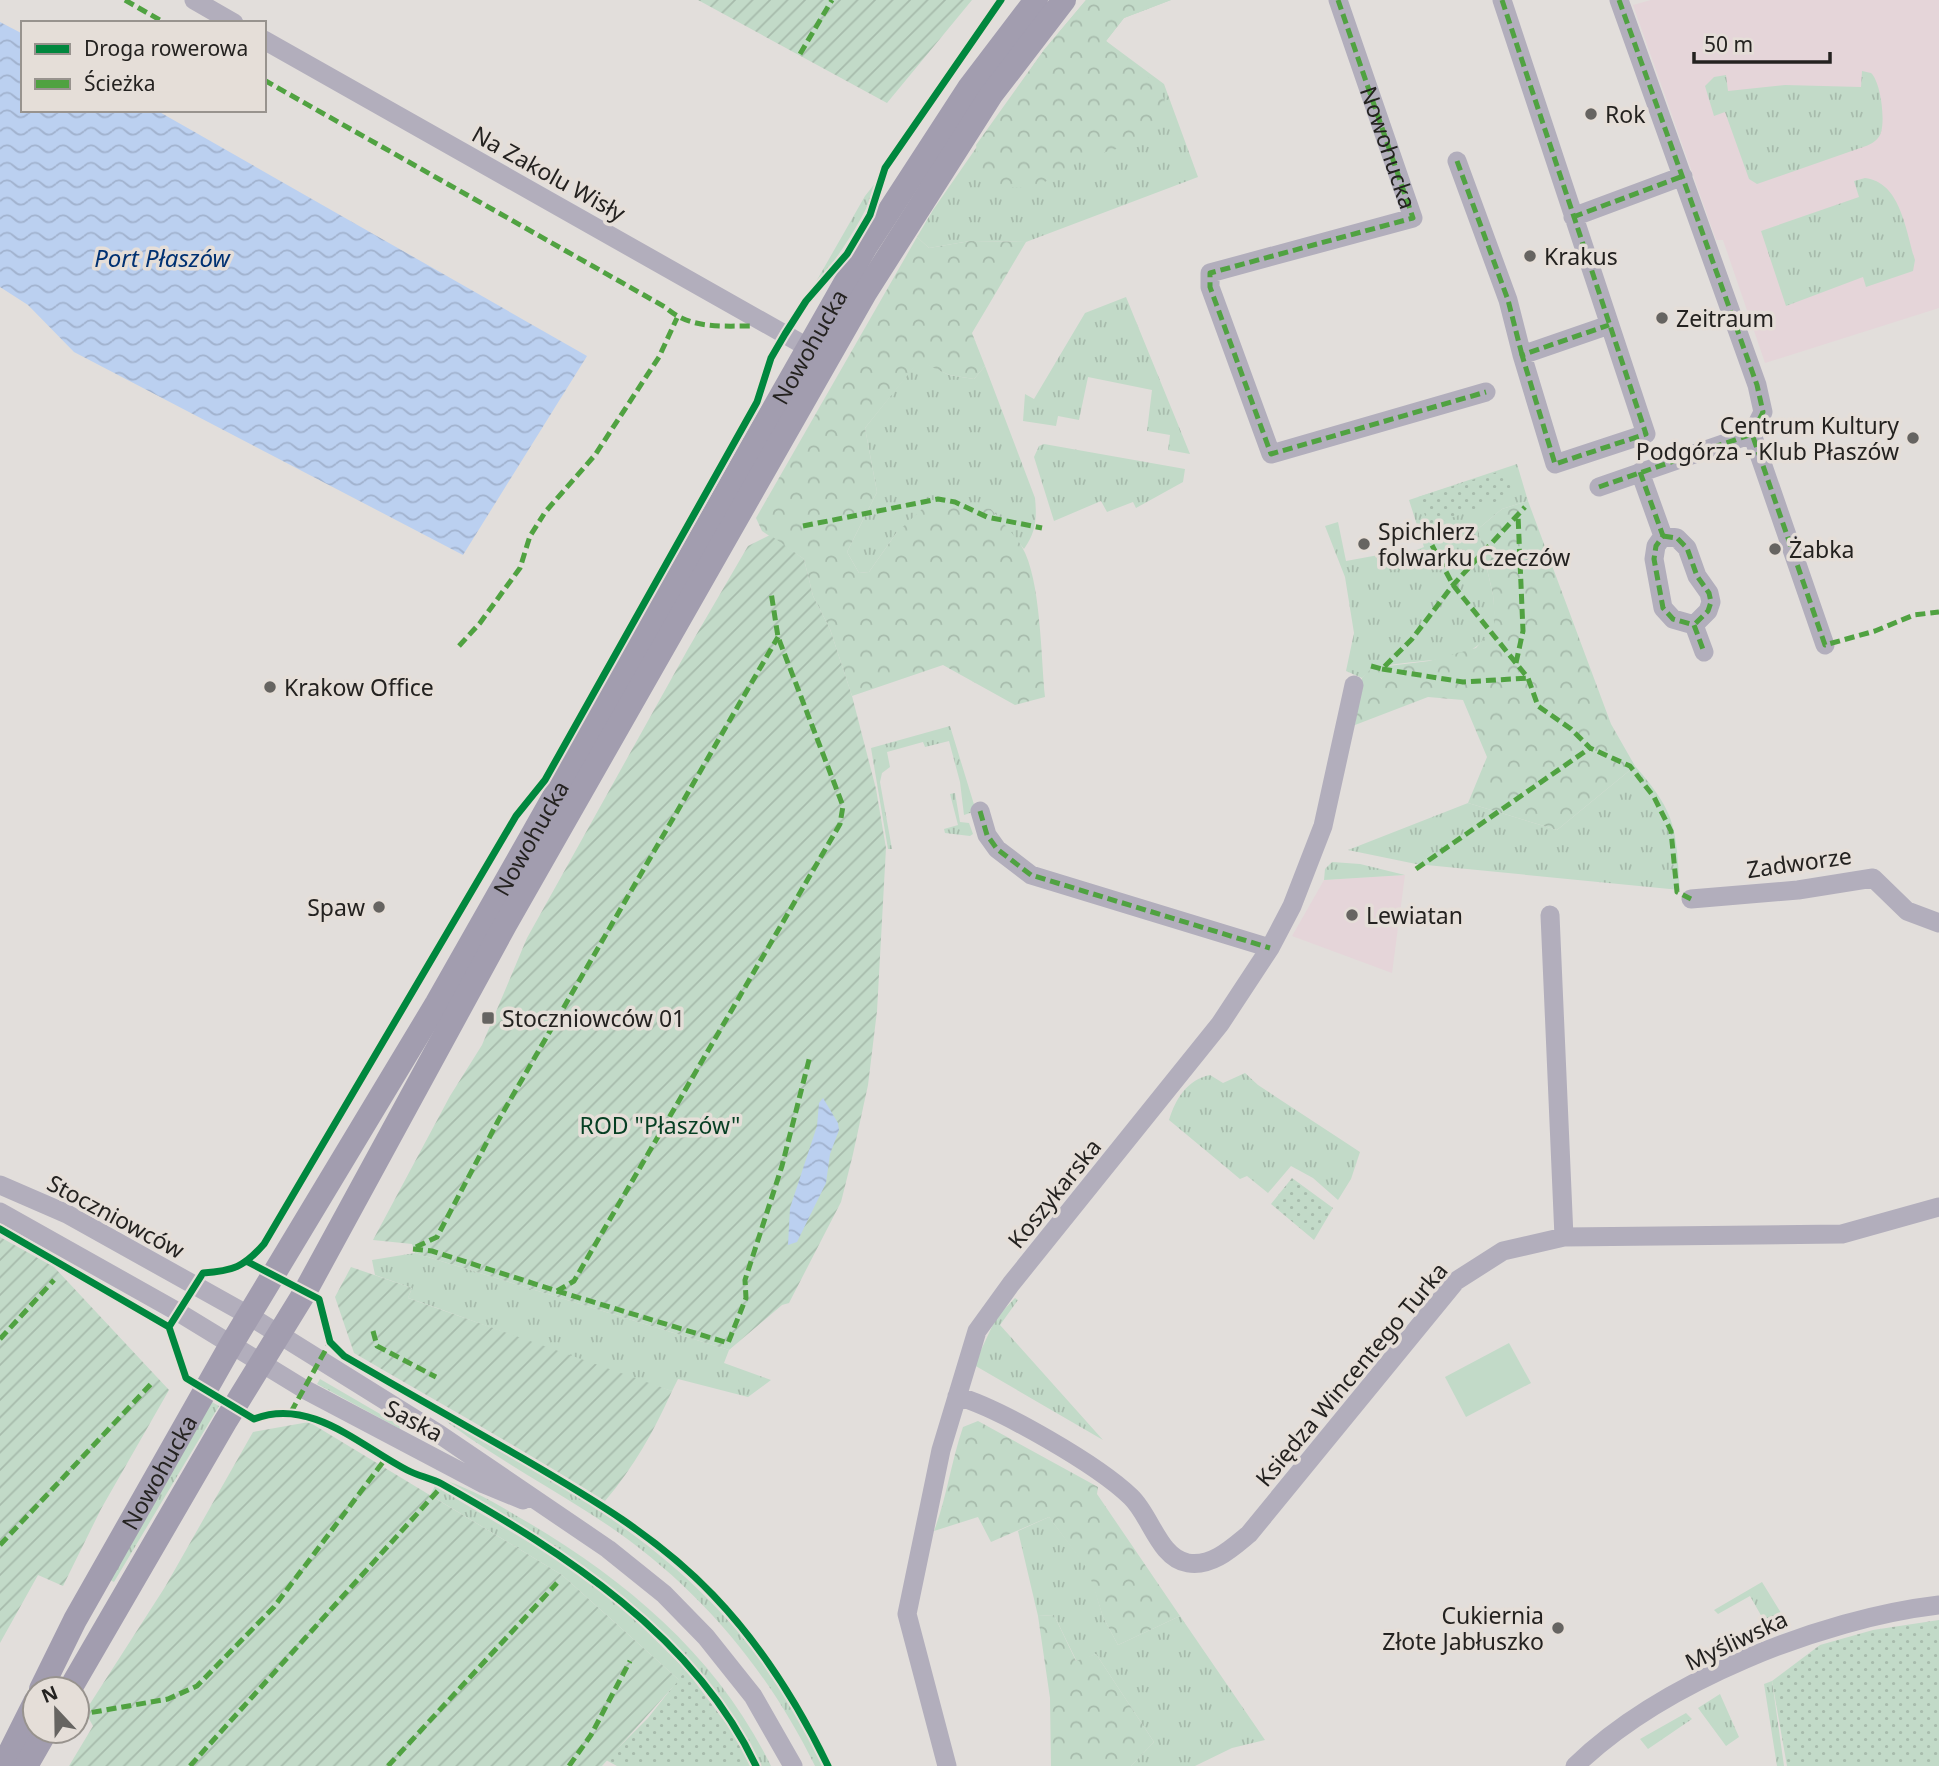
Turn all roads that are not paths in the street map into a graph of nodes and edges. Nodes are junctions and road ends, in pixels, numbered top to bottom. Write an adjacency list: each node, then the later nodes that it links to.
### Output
1 (194, 0): 7 (street)
2 (1036, 0): 13 (main road, Nowohucka)
3 (1064, 0): 34 (main road, Nowohucka)
4 (1338, 0): 15 (street, Nowohucka)
5 (1502, 0): 11 (street)
6 (1619, 0): 10 (street)
7 (231, 21)
8 (266, 41): 13 (street, Na Zakolu Wisły)
9 (1457, 161): 14 (street)
10 (1682, 176): 11 (street); 16 (street)
11 (1573, 217): 12 (street)
12 (1609, 325): 14 (street); 14 (street)
13 (809, 348): 33 (main road, Nowohucka)
14 (1522, 355)
15 (1486, 392)
16 (1752, 434): 17 (street); 21 (street)
17 (1640, 472): 18 (street); 19 (street)
18 (1599, 487)
19 (1663, 536): 20 (street); 20 (street)
20 (1694, 625): 22 (street)
21 (1825, 645)
22 (1704, 652)
23 (1354, 685): 28 (street, Koszykarska)
24 (979, 811): 28 (street)
25 (1691, 899): 27 (street, Zadworze)
26 (1550, 915): 32 (street)
27 (1939, 923)
28 (1270, 948): 37 (street, Koszykarska)
29 (0, 1185): 33 (street, Stoczniowców)
30 (1939, 1207): 32 (street, Księdza Wincentego Turka)
31 (0, 1212): 35 (street)
32 (1564, 1237): 37 (street, Księdza Wincentego Turka)
33 (248, 1315): 34 (street, Stoczniowców); 35 (main road, Nowohucka)
34 (281, 1335): 36 (main road, Nowohucka); 38 (street, Saska)
35 (231, 1345): 36 (street); 40 (main road, Nowohucka)
36 (262, 1365): 38 (street, Saska); 41 (main road, Nowohucka)
37 (957, 1396): 47 (street, Koszykarska)
38 (547, 1510): 46 (street, Saska)
39 (1939, 1605): 48 (street, Myśliwska)
40 (48, 1675)
41 (78, 1675)
42 (21, 1730): 44 (main road)
43 (38, 1745): 45 (main road)
44 (3, 1766)
45 (26, 1766)
46 (793, 1766)
47 (947, 1766)
48 (1575, 1766)

